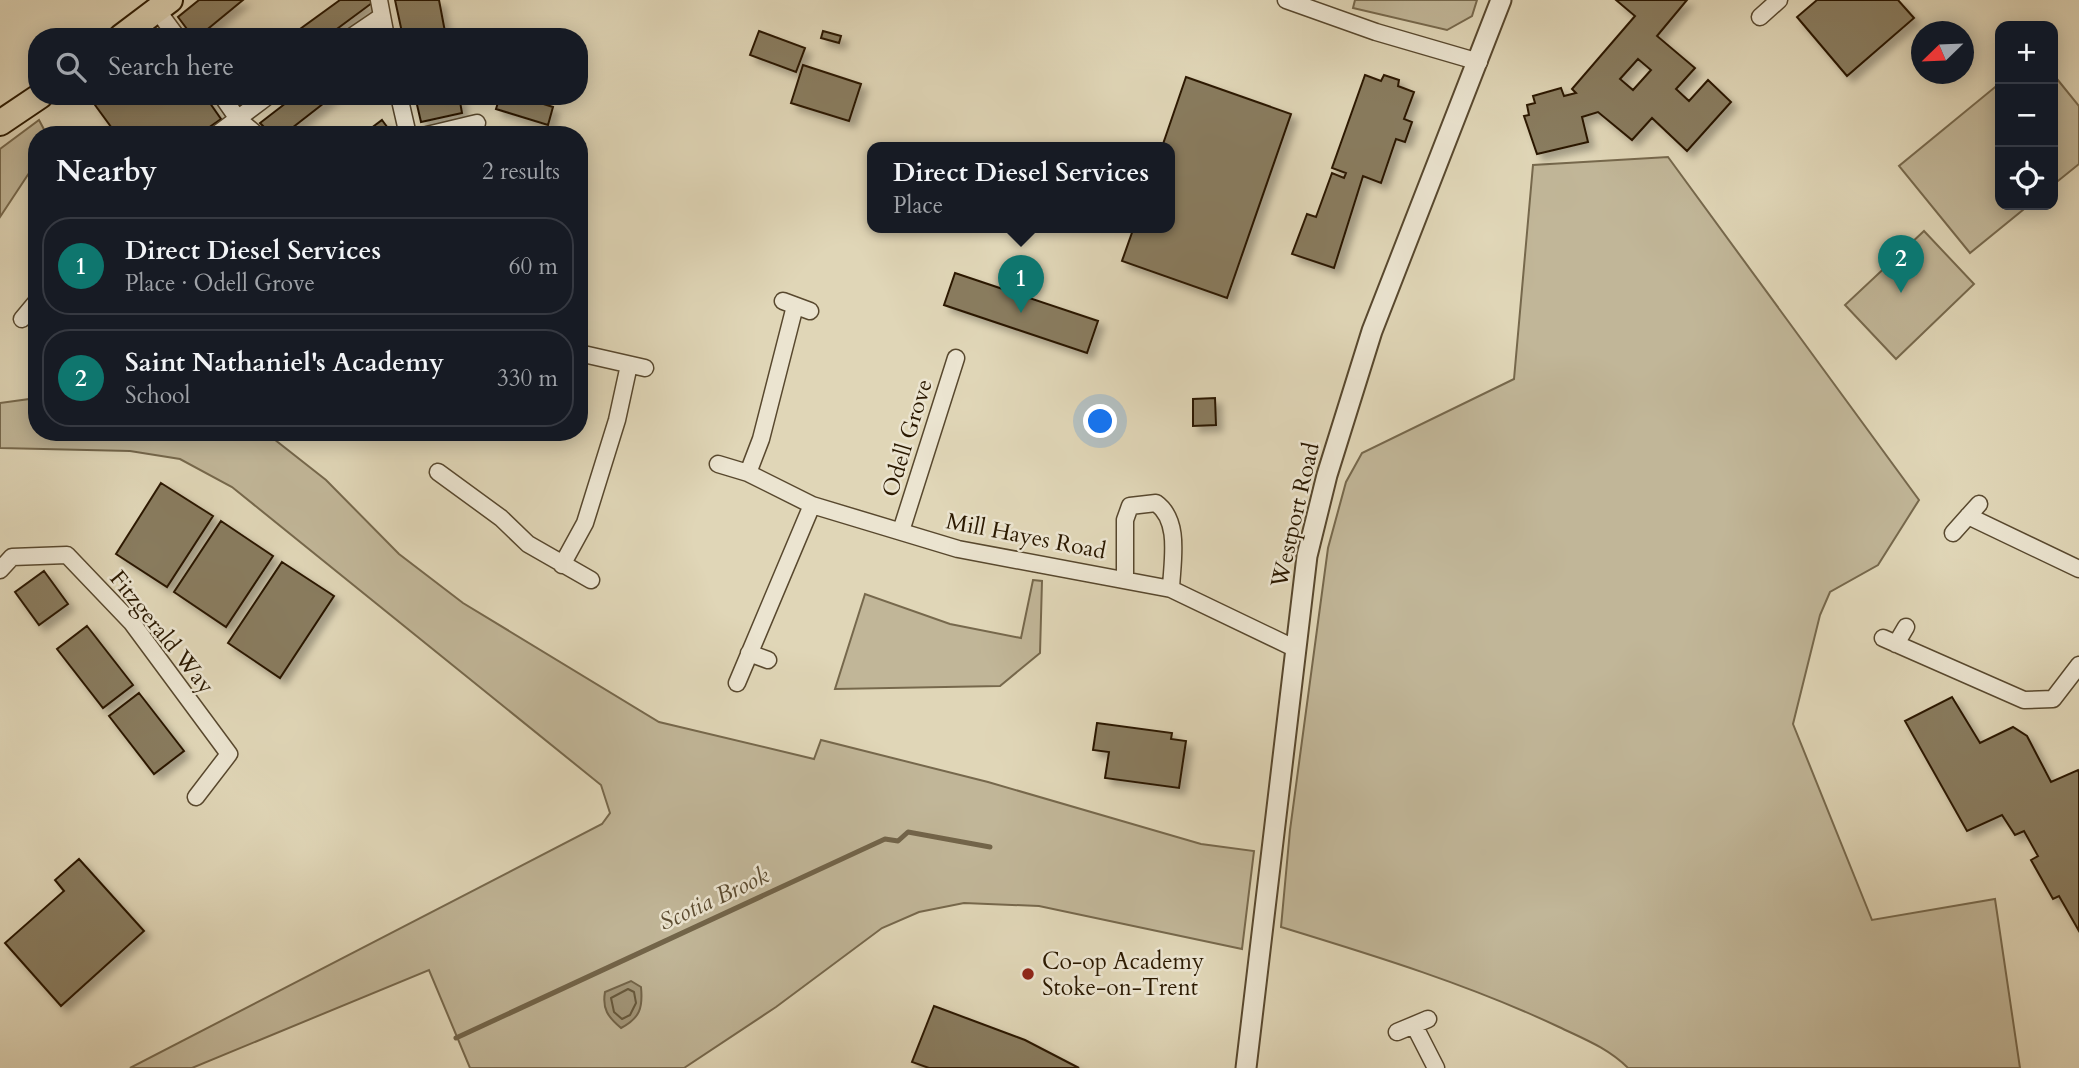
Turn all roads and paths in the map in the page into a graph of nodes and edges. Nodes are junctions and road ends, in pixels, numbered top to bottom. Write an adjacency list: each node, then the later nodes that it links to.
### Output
1 (1286, 0): 11 (street)
2 (1501, 0): 11 (street, Westport Road)
3 (1779, 0): 6 (street)
4 (163, 5): 7 (main road); 8 (street)
5 (380, 8): 9 (street); 10 (street)
6 (1760, 17)
7 (133, 28)
8 (173, 28)
9 (360, 28)
10 (384, 28)
11 (1479, 62): 41 (street, Westport Road)
12 (28, 104): 17 (main road)
13 (229, 105): 16 (street)
14 (257, 105): 16 (street)
15 (402, 105): 21 (street)
16 (239, 119): 19 (street); 20 (street)
17 (0, 123)
18 (477, 123): 22 (street)
19 (229, 126)
20 (247, 126)
21 (406, 126)
22 (464, 126)
23 (796, 306): 30 (street)
24 (28, 312): 25 (street)
25 (22, 319)
26 (588, 355): 34 (street)
27 (956, 358): 32 (street, Odell Grove)
28 (718, 464): 30 (street, Mill Hayes Road)
29 (438, 472): 34 (street)
30 (748, 473): 31 (street, Mill Hayes Road)
31 (812, 506): 32 (street, Mill Hayes Road); 42 (street)
32 (901, 531): 37 (street, Mill Hayes Road)
33 (1953, 533): 35 (street)
34 (562, 565): 38 (street)
35 (2079, 569)
36 (0, 570): 46 (street, Fitzgerald Way)
37 (1125, 579): 39 (street, Mill Hayes Road); 39 (street)
38 (591, 580)
39 (1171, 589): 41 (street, Mill Hayes Road)
40 (1906, 626): 44 (street)
41 (1294, 648): 48 (street, Westport Road)
42 (748, 653): 43 (street); 45 (street)
43 (768, 660)
44 (2079, 665)
45 (737, 683)
46 (196, 797)
47 (1397, 1032): 49 (street)
48 (1246, 1068)
49 (1436, 1068)

